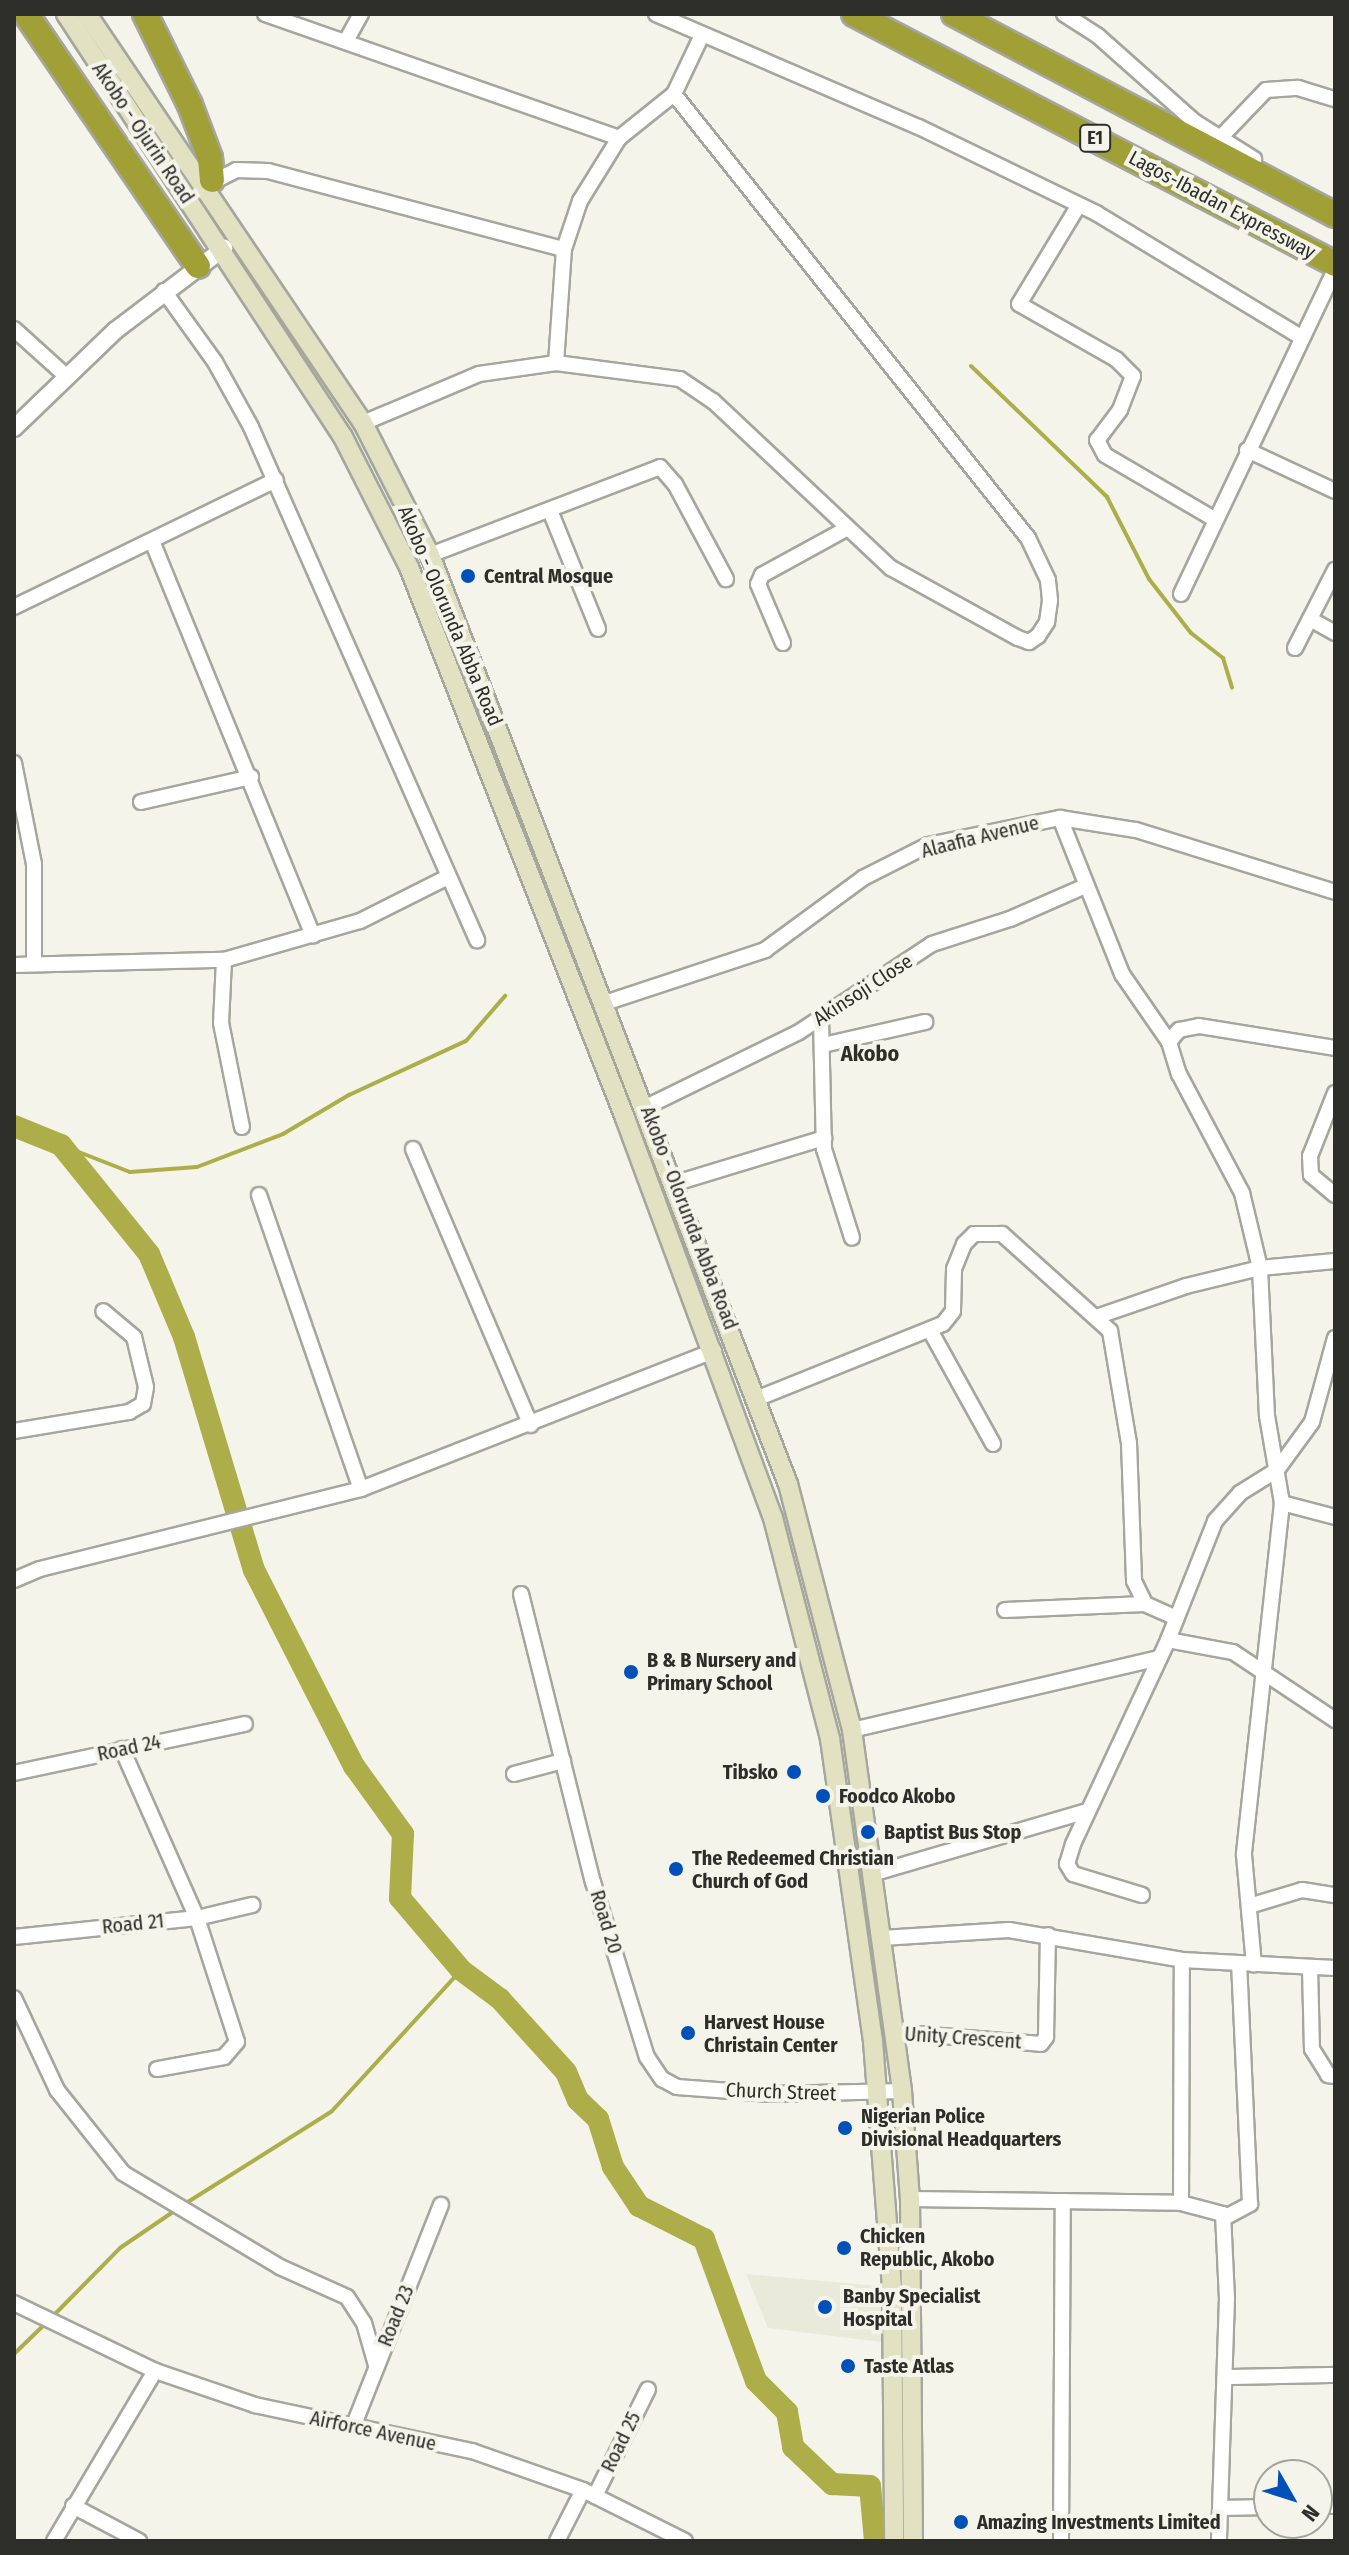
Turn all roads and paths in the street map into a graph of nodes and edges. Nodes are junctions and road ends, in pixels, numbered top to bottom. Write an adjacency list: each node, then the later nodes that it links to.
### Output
1 (26, 14): 23 (highway)
2 (66, 14): 21 (main road, Akobo - Ojurin Road)
3 (87, 14): 17 (main road, Akobo - Olorunda Abba Road)
4 (145, 14): 17 (highway)
5 (265, 14): 12 (street)
6 (361, 14): 12 (street)
7 (656, 14): 11 (street)
8 (854, 14): 24 (highway, Lagos-Ibadan Expressway / E1)
9 (954, 14): 20 (highway, E1)
10 (1064, 14): 16 (street)
11 (702, 35): 13 (street); 19 (street)
12 (346, 41): 15 (street)
13 (674, 94): 15 (street); 38 (street)
14 (1335, 99): 16 (street)
15 (619, 138): 22 (street)
16 (1220, 138): 18 (street)
17 (211, 191): 22 (street); 30 (main road, Akobo - Olorunda Abba Road)
18 (1335, 201)
19 (1077, 208): 27 (street); 36 (street)
20 (1335, 215)
21 (224, 248): 23 (street); 39 (main road, Akobo - Olorunda Abba Road)
22 (564, 249): 28 (street)
23 (198, 266): 25 (street)
24 (1335, 267): 27 (street)
25 (164, 291): 29 (street); 33 (street)
26 (14, 329): 29 (street)
27 (1301, 337): 32 (street)
28 (556, 363): 30 (street); 38 (street)
29 (66, 376): 31 (street)
30 (363, 423): 37 (main road, Akobo - Olorunda Abba Road)
31 (14, 428)
32 (1247, 450): 34 (street); 36 (street)
33 (276, 480): 40 (street); 55 (street)
34 (1335, 491)
35 (551, 513): 41 (street); 43 (street); 47 (street)
36 (1214, 519): 44 (street)
37 (417, 528): 39 (main road); 41 (main road, Akobo - Olorunda Abba Road)
38 (846, 529): 49 (street)
39 (394, 539): 74 (main road, Akobo - Olorunda Abba Road)
40 (152, 541): 45 (street); 52 (street)
41 (430, 555): 63 (main road, Akobo - Olorunda Abba Road)
42 (1335, 570): 46 (street)
43 (726, 579)
44 (1181, 594)
45 (14, 607)
46 (1310, 619): 48 (street); 50 (street)
47 (598, 629)
48 (1335, 633)
49 (783, 643)
50 (1295, 648)
51 (14, 763): 61 (street)
52 (251, 777): 53 (street); 58 (street)
53 (141, 802)
54 (1060, 818): 56 (street); 57 (street, Alaafia Avenue); 63 (street, Alaafia Avenue)
55 (446, 878): 58 (street); 59 (street)
56 (1085, 886): 64 (street, Akinsoji Close); 66 (street)
57 (1335, 892)
58 (313, 935): 60 (street)
59 (477, 940)
60 (224, 960): 61 (street); 71 (street)
61 (34, 964): 62 (street)
62 (14, 965)
63 (605, 1003): 70 (main road, Akobo - Olorunda Abba Road)
64 (821, 1019): 67 (street); 70 (street, Akinsoji Close)
65 (925, 1022): 67 (street)
66 (1169, 1042): 68 (street); 81 (street)
67 (823, 1045): 73 (street)
68 (1335, 1048)
69 (1335, 1093): 78 (street)
70 (646, 1107): 72 (main road, Akobo - Olorunda Abba Road)
71 (242, 1127)
72 (656, 1133): 74 (main road); 76 (main road, Akobo - Olorunda Abba Road)
73 (824, 1138): 76 (street); 79 (street)
74 (634, 1142): 86 (main road, Akobo - Olorunda Abba Road)
75 (413, 1149): 88 (street)
76 (676, 1183): 87 (main road, Akobo - Olorunda Abba Road)
77 (259, 1195): 92 (street)
78 (1335, 1195)
79 (852, 1238)
80 (1335, 1261): 81 (street)
81 (1260, 1268): 83 (street); 91 (street)
82 (103, 1311): 89 (street)
83 (1096, 1317): 84 (street); 97 (street)
84 (931, 1332): 87 (street); 90 (street)
85 (1335, 1338): 91 (street)
86 (714, 1351): 88 (street); 111 (main road, Akobo - Olorunda Abba Road)
87 (756, 1399): 105 (main road, Akobo - Olorunda Abba Road)
88 (531, 1425): 92 (street)
89 (14, 1431)
90 (993, 1444)
91 (1277, 1470): 93 (street); 99 (street)
92 (361, 1489): 95 (street)
93 (1282, 1503): 94 (street); 102 (street)
94 (1335, 1517)
95 (14, 1580)
96 (521, 1594): 107 (street, Road 20)
97 (1145, 1604): 98 (street); 99 (street)
98 (1005, 1610)
99 (1176, 1618): 100 (street)
100 (1168, 1640): 101 (street); 102 (street)
101 (1160, 1658): 105 (street); 112 (street)
102 (1263, 1670): 103 (street); 117 (street)
103 (1335, 1720)
104 (245, 1724): 106 (street, Road 24)
105 (852, 1730): 110 (main road, Akobo - Olorunda Abba Road)
106 (122, 1749): 108 (street, Road 24); 118 (street)
107 (563, 1761): 109 (street); 130 (street, Road 20)
108 (14, 1773)
109 (514, 1774)
110 (859, 1777): 111 (main road); 113 (main road, Akobo - Olorunda Abba Road)
111 (837, 1781): 132 (main road, Akobo - Olorunda Abba Road)
112 (1087, 1811): 113 (street); 114 (street)
113 (875, 1873): 121 (main road, Akobo - Olorunda Abba Road)
114 (1142, 1895)
115 (1335, 1895): 117 (street)
116 (252, 1905): 118 (street, Road 21)
117 (1249, 1906): 123 (street)
118 (197, 1918): 120 (street, Road 21); 128 (street)
119 (1048, 1935): 121 (street); 122 (street); 127 (street, Unity Crescent)
120 (14, 1937)
121 (882, 1938): 127 (main road, Akobo - Olorunda Abba Road)
122 (1182, 1960): 123 (street); 135 (street)
123 (1246, 1964): 124 (street); 137 (street)
124 (1310, 1968): 125 (street); 129 (street)
125 (1335, 1968)
126 (14, 1998): 139 (street)
127 (893, 2032): 131 (main road, Akobo - Olorunda Abba Road)
128 (157, 2069)
129 (1335, 2076)
130 (662, 2079): 132 (street, Church Street)
131 (902, 2091): 132 (street, Church Street); 133 (main road, Akobo - Olorunda Abba Road)
132 (877, 2093): 153 (main road, Akobo - Olorunda Abba Road)
133 (910, 2199): 134 (street); 154 (main road, Akobo - Olorunda Abba Road)
134 (1063, 2201): 135 (street); 155 (street)
135 (1181, 2203): 137 (street)
136 (441, 2205): 139 (street, Road 23)
137 (1224, 2218): 142 (street)
138 (14, 2303): 140 (street, Airforce Avenue)
139 (376, 2365): 144 (street, Road 23)
140 (155, 2371): 144 (street, Airforce Avenue); 146 (street)
141 (1335, 2375): 142 (street)
142 (1226, 2377): 148 (street)
143 (648, 2389): 145 (street, Road 25)
144 (353, 2427): 145 (street, Airforce Avenue)
145 (589, 2493): 151 (street, Road 25); 152 (street, Airforce Avenue)
146 (73, 2506): 149 (street); 150 (street)
147 (1253, 2507): 148 (street)
148 (1220, 2508): 156 (street)
149 (54, 2541)
150 (139, 2541)
151 (557, 2541)
152 (685, 2541)
153 (894, 2541)
154 (913, 2541)
155 (1061, 2541)
156 (1219, 2541)

